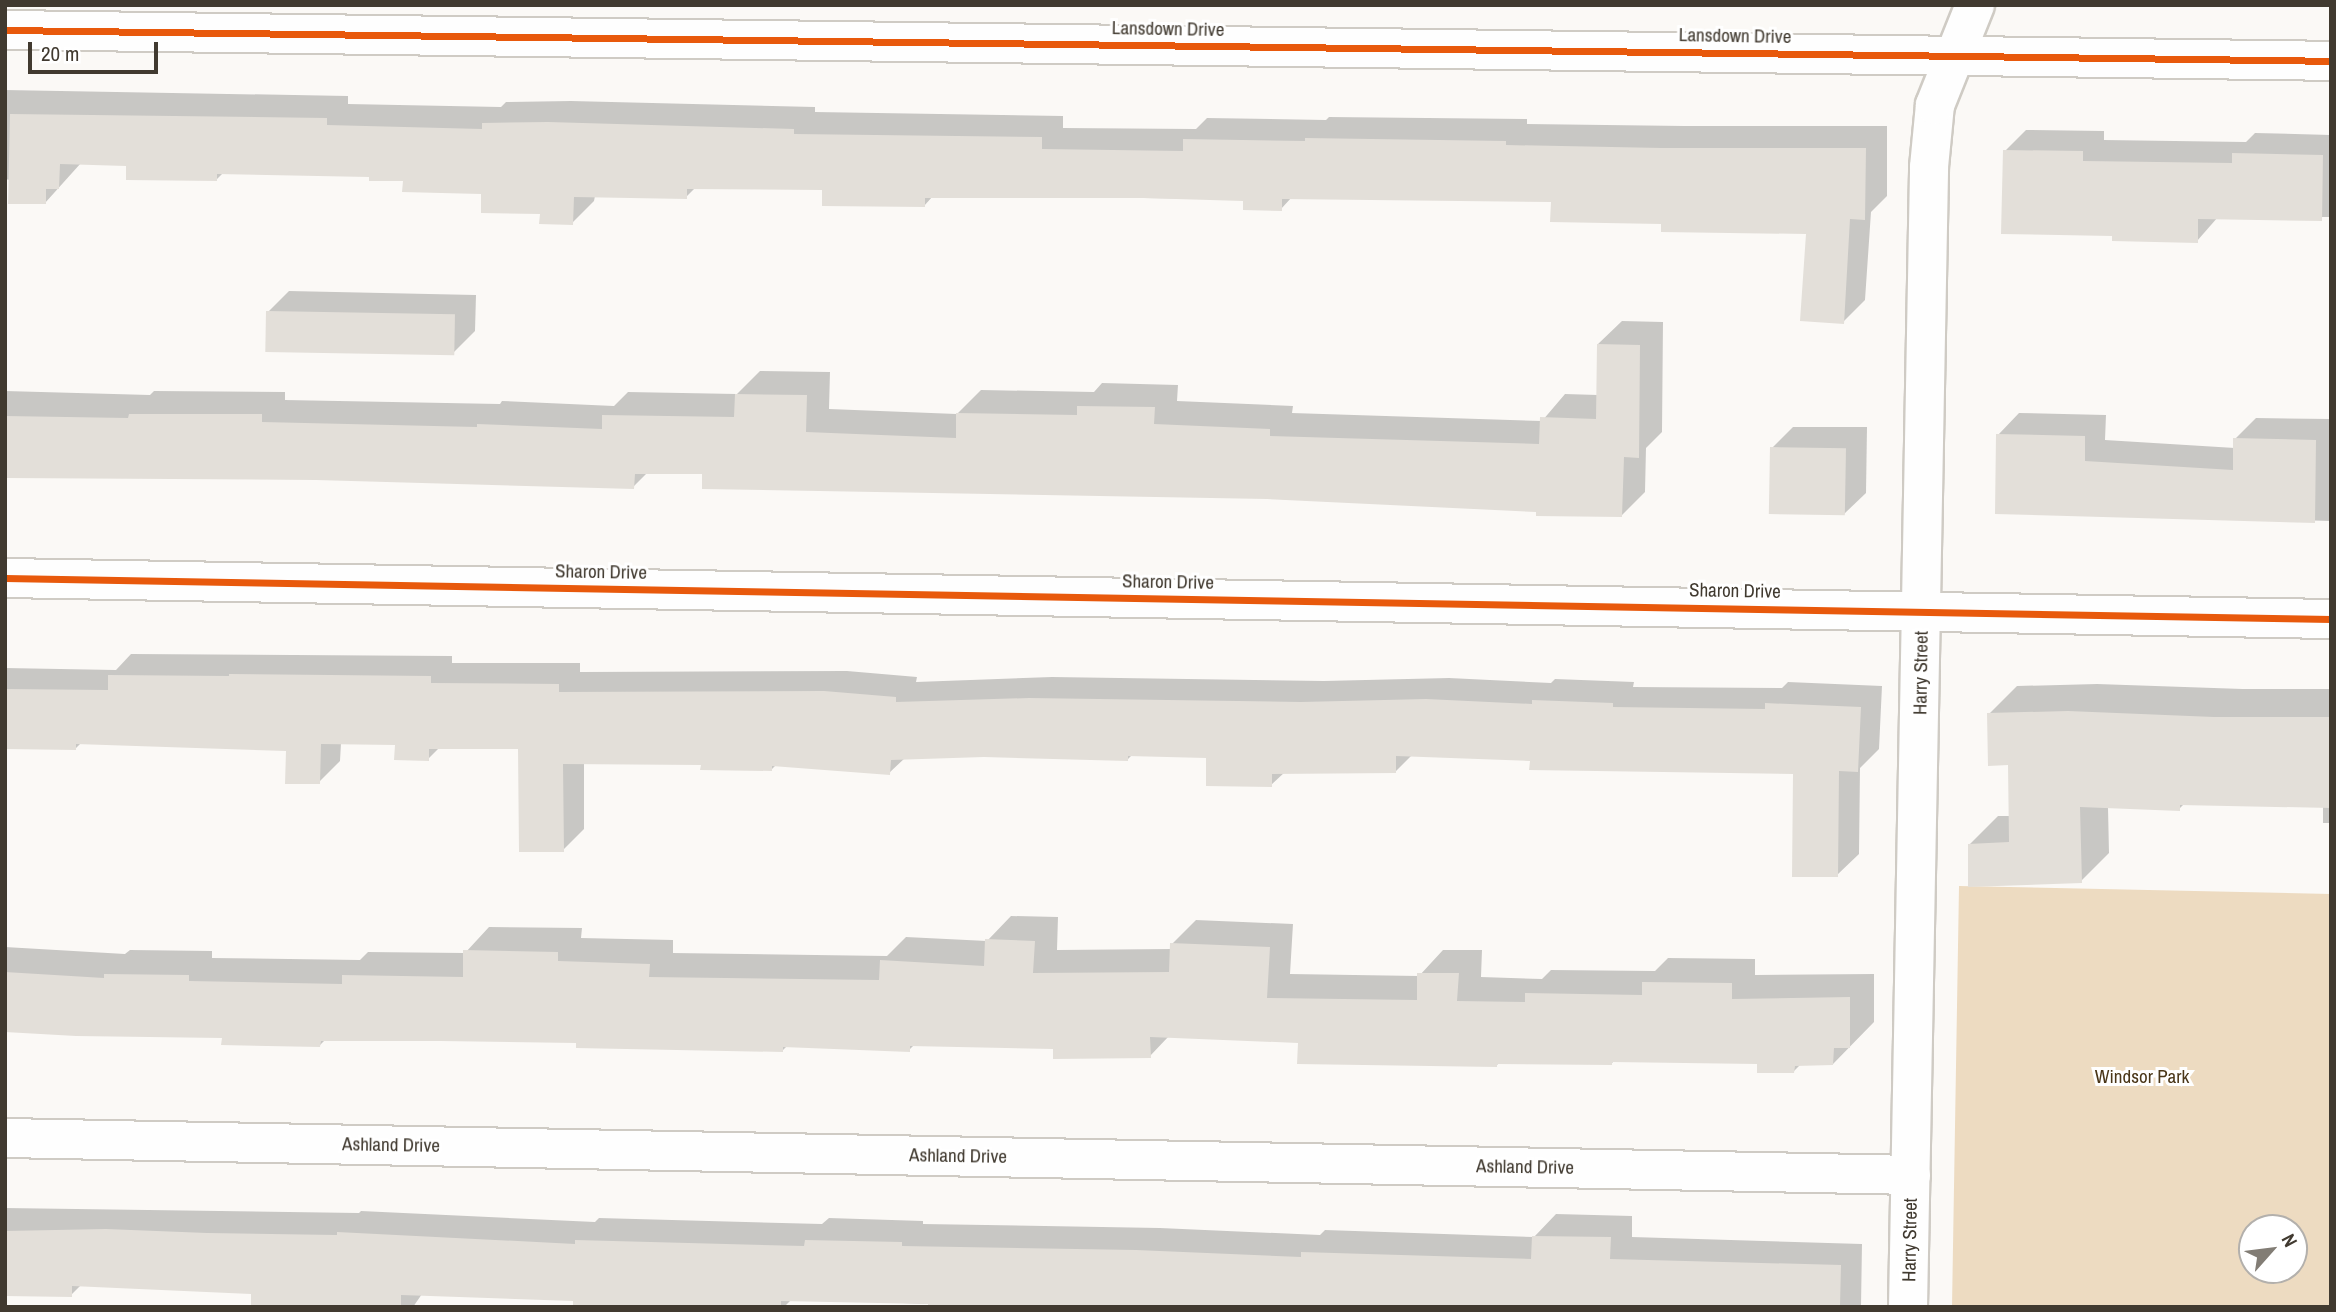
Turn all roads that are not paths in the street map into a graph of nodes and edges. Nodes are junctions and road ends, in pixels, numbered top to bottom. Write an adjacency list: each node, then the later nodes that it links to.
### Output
1 (1975, 5): 3 (street, Harry Street)
2 (5, 30): 3 (street, Lansdown Drive)
3 (1954, 54): 4 (street, Lansdown Drive); 6 (street, Harry Street)
4 (2331, 61)
5 (5, 578): 6 (street, Sharon Drive)
6 (1922, 610): 7 (street, Sharon Drive); 9 (street, Harry Street)
7 (2331, 619)
8 (5, 1138): 9 (street, Ashland Drive)
9 (1911, 1175): 10 (street, Harry Street)
10 (1908, 1307)

